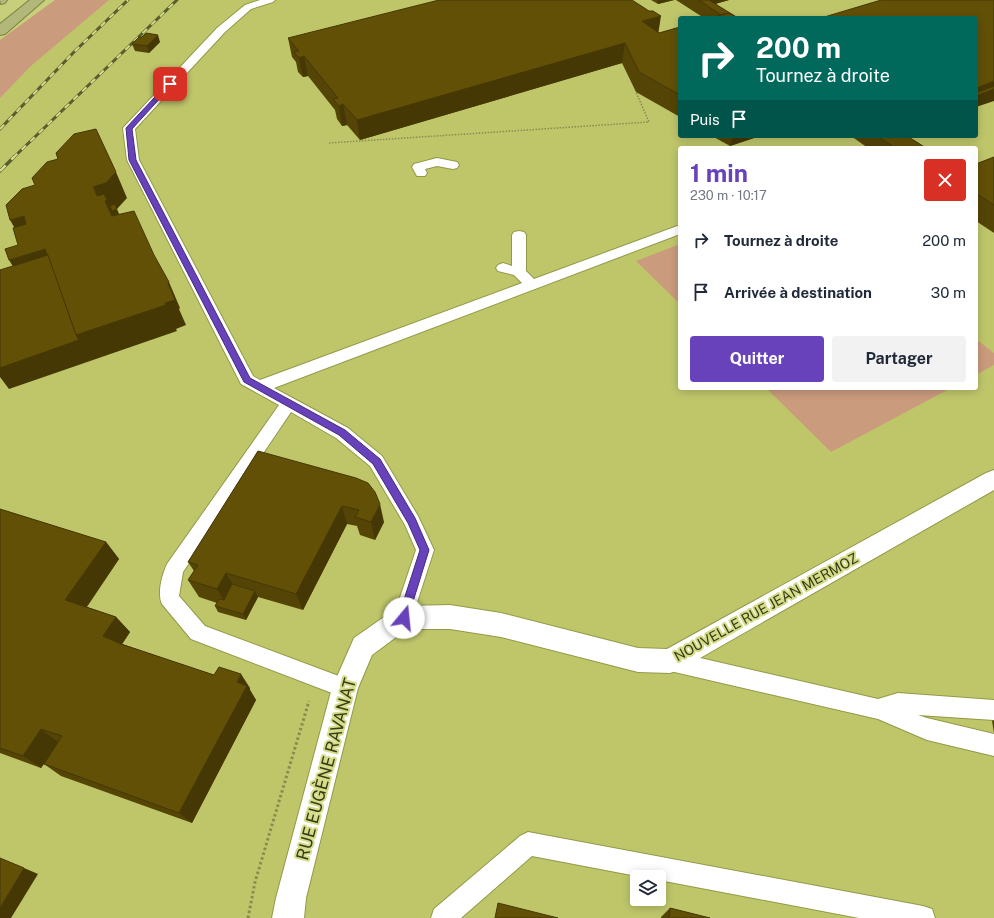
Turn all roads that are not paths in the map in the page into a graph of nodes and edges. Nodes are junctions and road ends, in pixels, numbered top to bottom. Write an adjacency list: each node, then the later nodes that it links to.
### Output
1 (33, 0): 4 (highway)
2 (38, 0): 5 (highway)
3 (270, 0): 13 (lane)
4 (0, 23)
5 (0, 31)
6 (453, 165): 7 (lane)
7 (421, 173)
8 (678, 230): 12 (lane)
9 (519, 235): 11 (lane)
10 (503, 268): 11 (lane)
11 (519, 272): 12 (lane)
12 (532, 285): 13 (lane)
13 (260, 387): 14 (lane)
14 (289, 403): 16 (lane); 18 (lane)
15 (994, 478): 17 (street, NOUVELLE RUE JEAN MERMOZ)
16 (404, 618): 17 (street, NOUVELLE RUE JEAN MERMOZ); 18 (street, RUE EUGÈNE RAVANAT)
17 (670, 661): 19 (lane)
18 (345, 688): 22 (street, RUE EUGÈNE RAVANAT)
19 (878, 709): 20 (lane); 21 (lane)
20 (994, 710)
21 (994, 745)
22 (288, 918)
23 (443, 918): 24 (lane)
24 (923, 918)

